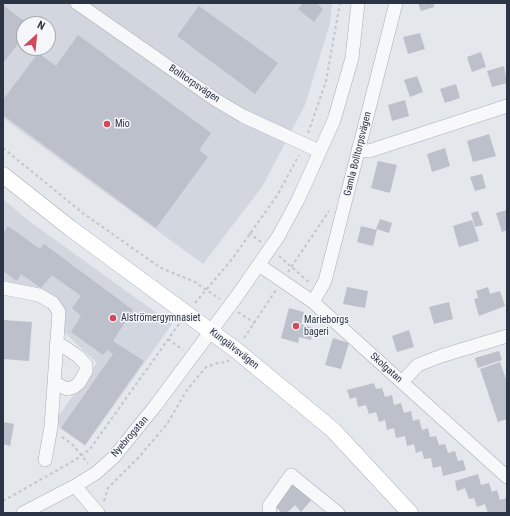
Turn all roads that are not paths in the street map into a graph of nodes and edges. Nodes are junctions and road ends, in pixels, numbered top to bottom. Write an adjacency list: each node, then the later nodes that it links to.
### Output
1 (77, 3): 6 (street, Bolltorpsvägen)
2 (358, 3): 6 (street)
3 (396, 3): 5 (street, Gamla Bolltorpsvägen)
4 (507, 106): 5 (street)
5 (358, 150): 10 (street, Gamla Bolltorpsvägen)
6 (319, 151): 8 (street)
7 (3, 175): 11 (main road, Kungälvsvägen)
8 (259, 265): 10 (street, Skolgatan); 11 (street)
9 (3, 288): 13 (street)
10 (313, 302): 14 (street, Skolgatan)
11 (210, 331): 18 (street, Nyebrogatan); 23 (main road, Kungälvsvägen)
12 (507, 336): 14 (street)
13 (56, 345): 15 (street); 15 (street)
14 (402, 382): 17 (street, Skolgatan)
15 (55, 383): 16 (street)
16 (45, 460)
17 (507, 477)
18 (75, 486): 19 (street, Nyebrogatan); 20 (street)
19 (22, 513)
20 (98, 513)
21 (270, 513): 22 (street)
22 (338, 513)
23 (410, 513)

